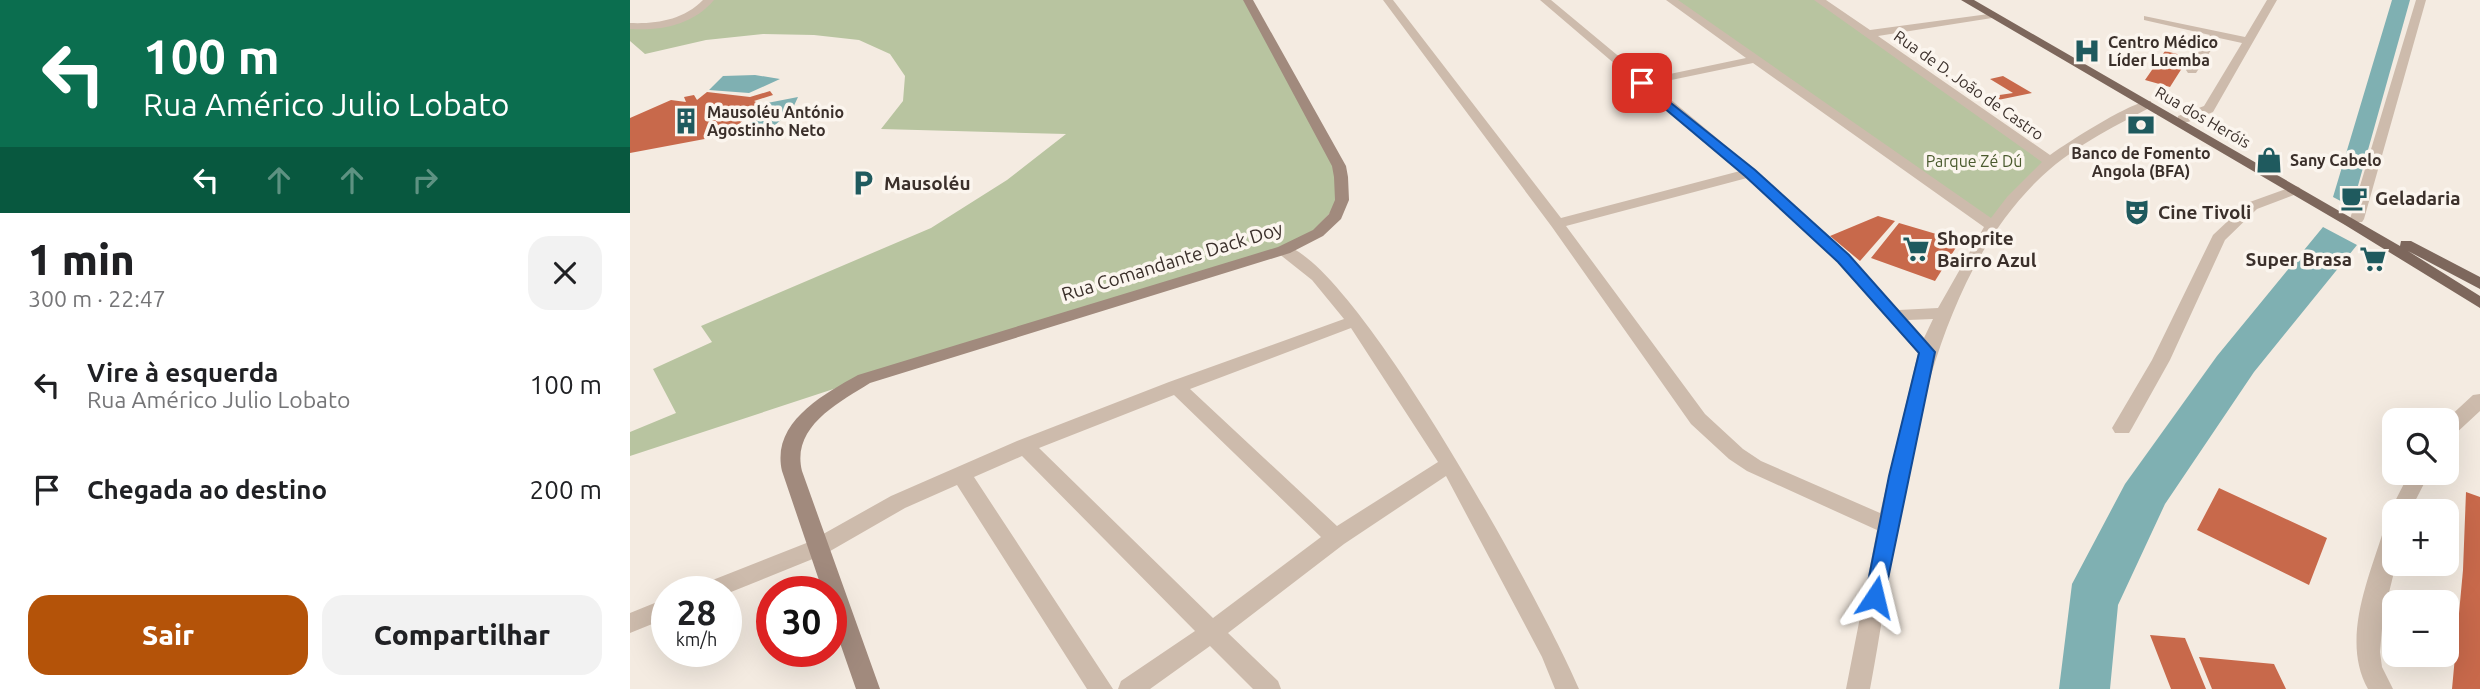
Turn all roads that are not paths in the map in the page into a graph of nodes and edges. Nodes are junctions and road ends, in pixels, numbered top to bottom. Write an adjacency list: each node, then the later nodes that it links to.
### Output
1 (709, 0): 13 (street)
2 (1248, 0): 28 (street, Rua Comandante Dack Doy)
3 (1388, 0): 26 (street)
4 (1545, 0): 19 (street)
5 (1671, 0): 17 (street)
6 (1819, 0): 15 (street, Rua de D. João de Castro)
7 (1966, 0): 11 (main road, Rua dos Heróis)
8 (1975, 0): 21 (main road, Rua dos Heróis)
9 (2272, 0): 16 (street)
10 (2421, 0): 25 (street)
11 (1992, 15): 15 (street, Rua de D. João de Castro); 20 (main road, Rua dos Heróis)
12 (2148, 18): 14 (street)
13 (630, 26)
14 (2216, 33): 16 (street); 18 (street)
15 (1869, 34): 22 (street, Rua de D. João de Castro)
16 (2249, 41): 21 (street)
17 (1757, 60): 19 (street); 27 (street)
18 (2192, 70)
19 (1642, 83): 23 (street)
20 (2147, 104): 22 (street); 24 (main road, Rua dos Heróis)
21 (2183, 119): 25 (main road, Rua dos Heróis)
22 (2051, 162): 27 (street)
23 (1750, 173): 26 (street); 33 (street)
24 (2294, 190): 25 (main road, Rua dos Heróis); 39 (street)
25 (2353, 220): 29 (main road, Rua dos Heróis); 30 (main road, Rua dos Heróis); 31 (main road, Rua dos Heróis)
26 (1558, 223): 43 (street)
27 (1991, 225): 32 (street)
28 (1284, 250): 34 (street); 45 (street, Rua Comandante Dack Doy)
29 (2480, 284)
30 (2480, 294)
31 (2480, 303)
32 (1944, 313): 33 (street); 35 (street)
33 (1894, 316): 35 (street)
34 (1355, 321): 36 (street); 41 (street)
35 (1927, 352): 43 (street)
36 (1175, 386): 40 (street); 44 (street)
37 (2480, 400): 38 (street)
38 (2459, 419)
39 (2122, 428)
40 (1024, 446): 42 (street); 50 (street)
41 (1450, 464): 44 (street); 55 (street)
42 (960, 473): 45 (street); 52 (street)
43 (1888, 526): 56 (street)
44 (1336, 538): 50 (street)
45 (817, 548): 47 (street); 51 (street, Rua Comandante Dack Doy)
46 (2382, 573): 57 (street)
47 (742, 578)
48 (651, 614): 49 (street)
49 (630, 623)
50 (1213, 631): 53 (street); 54 (street)
51 (868, 689)
52 (1101, 689)
53 (1130, 689)
54 (1269, 689)
55 (1567, 689)
56 (1858, 689)
57 (2381, 689)

